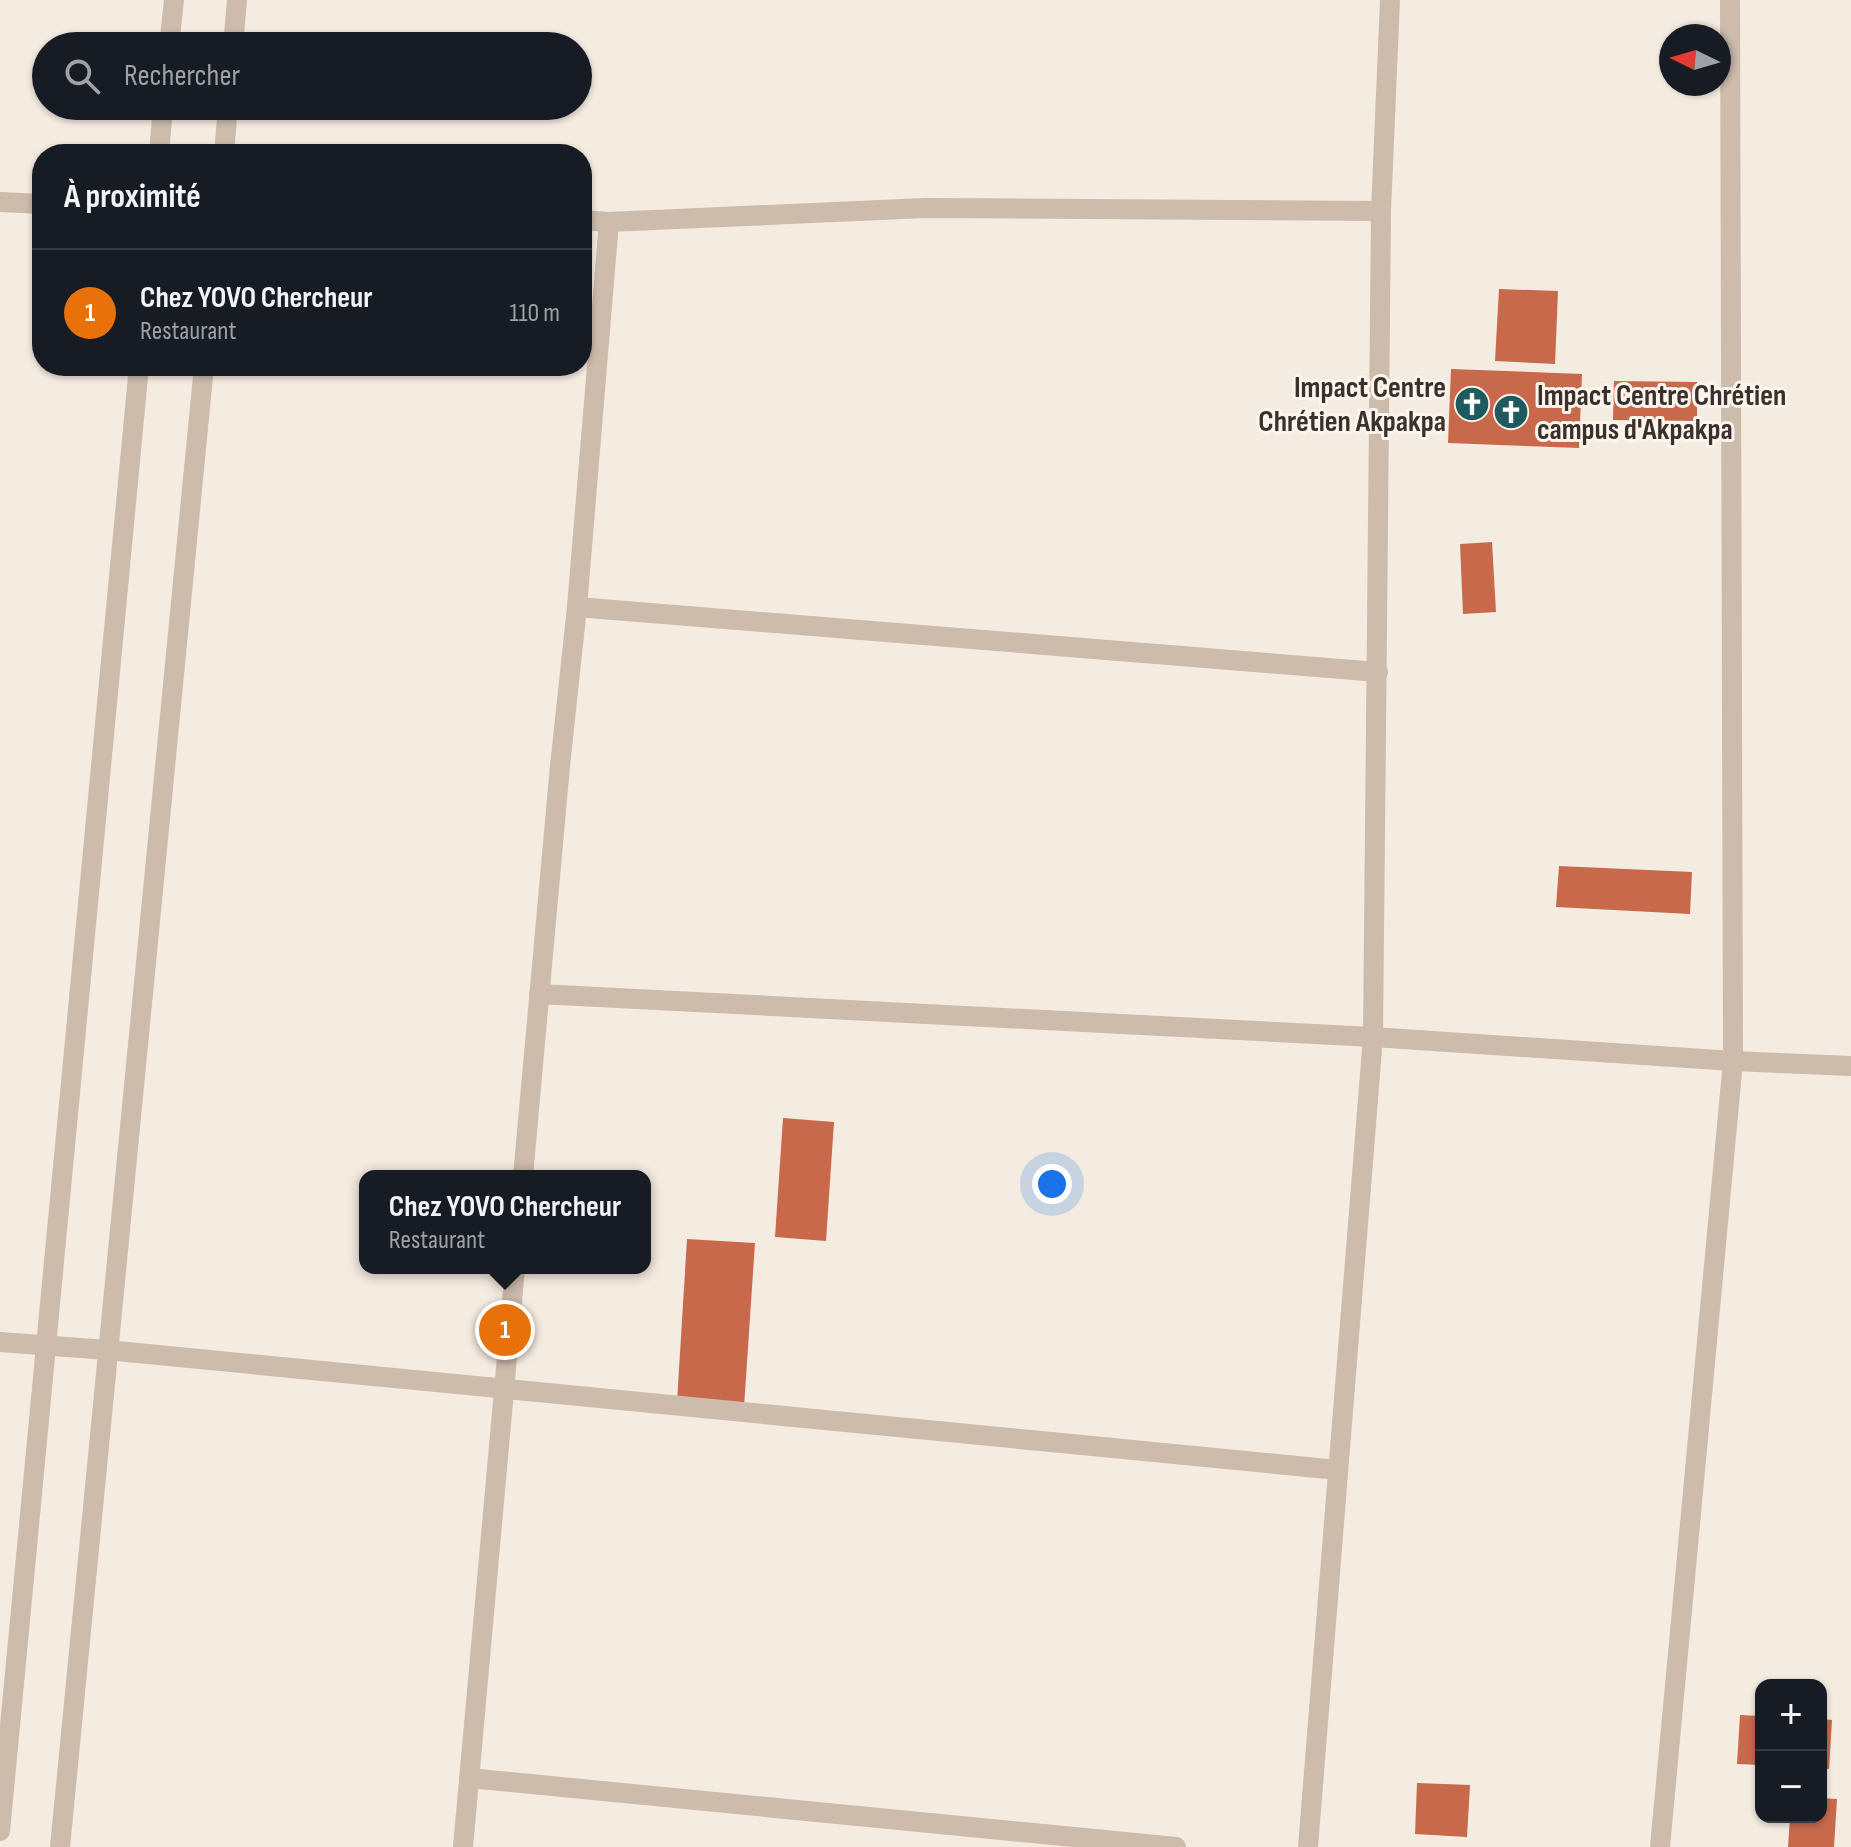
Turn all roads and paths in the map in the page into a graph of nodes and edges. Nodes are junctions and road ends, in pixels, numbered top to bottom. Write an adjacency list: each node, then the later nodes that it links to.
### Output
1 (174, 0): 5 (street)
2 (237, 0): 6 (street)
3 (1390, 0): 13 (street)
4 (1730, 0): 22 (street)
5 (171, 32)
6 (234, 32)
7 (162, 120): 9 (street)
8 (227, 120): 10 (street)
9 (160, 144)
10 (225, 144)
11 (0, 202): 12 (street)
12 (32, 204)
13 (1381, 211): 15 (street); 19 (street)
14 (592, 221): 15 (street)
15 (609, 222): 18 (street)
16 (138, 376): 27 (street)
17 (203, 376): 28 (street)
18 (577, 607): 19 (street); 20 (street)
19 (1378, 672): 21 (street)
20 (539, 994): 21 (street); 24 (street)
21 (1373, 1037): 22 (street); 30 (street)
22 (1733, 1061): 23 (street); 37 (street)
23 (1851, 1066)
24 (524, 1170)
25 (514, 1274): 29 (street)
26 (0, 1342): 27 (street)
27 (46, 1345): 28 (street); 32 (street)
28 (107, 1350): 29 (street); 33 (street)
29 (504, 1388): 30 (street); 31 (street)
30 (1338, 1470): 36 (street)
31 (469, 1778): 34 (street); 35 (street)
32 (0, 1831)
33 (60, 1847)
34 (463, 1847)
35 (1176, 1847)
36 (1308, 1847)
37 (1660, 1847)

